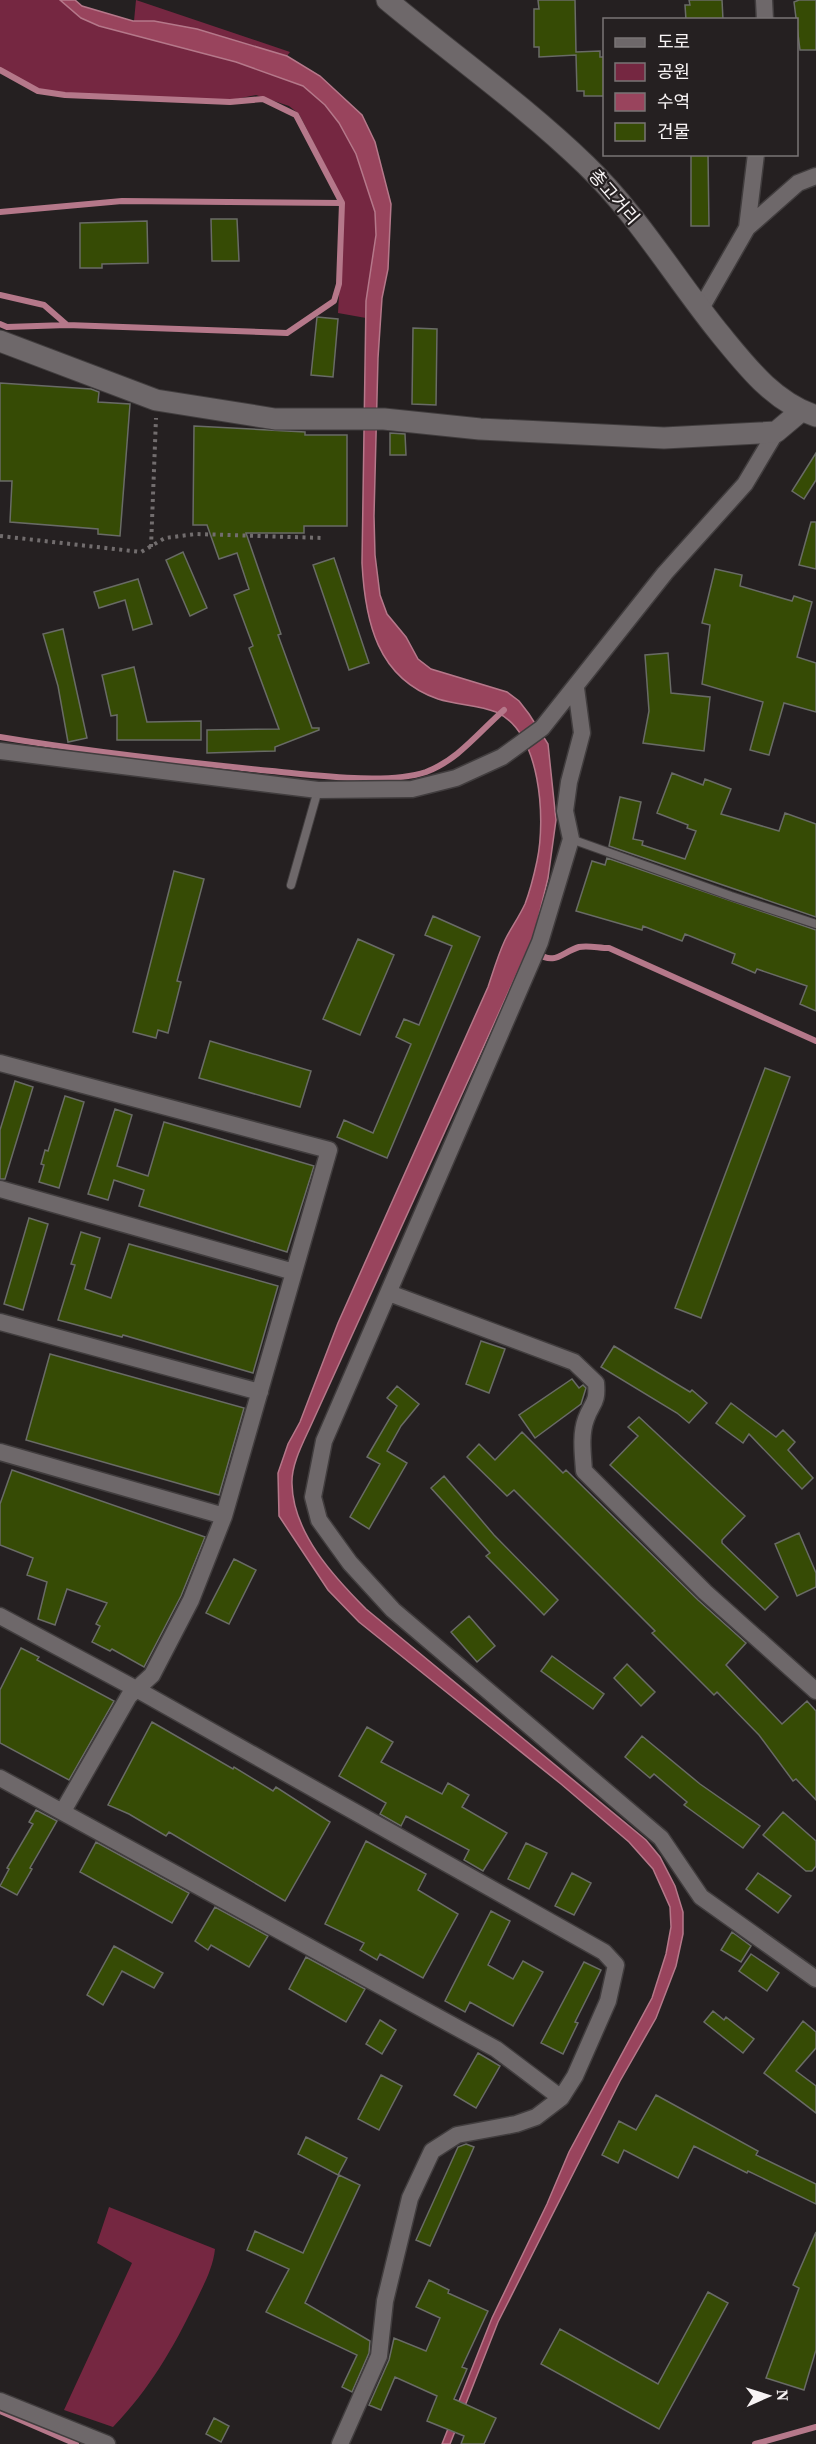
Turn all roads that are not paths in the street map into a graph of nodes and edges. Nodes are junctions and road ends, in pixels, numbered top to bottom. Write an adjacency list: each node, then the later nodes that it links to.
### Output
1 (387, 0): 7 (street, 총고거리)
2 (764, 0): 3 (street)
3 (765, 18)
4 (756, 156): 6 (street)
5 (816, 177): 6 (street)
6 (747, 228): 7 (street)
7 (700, 310): 9 (street, 총고거리)
8 (0, 341): 10 (street)
9 (809, 414): 10 (street)
10 (776, 432): 11 (street)
11 (576, 688): 13 (street); 14 (street)
12 (0, 751): 13 (street)
13 (318, 790): 15 (lane)
14 (572, 839): 16 (lane); 20 (street)
15 (291, 885)
16 (816, 924)
17 (0, 1063): 19 (street)
18 (0, 1189): 19 (street)
19 (294, 1272): 22 (street)
20 (389, 1293): 27 (street); 30 (street)
21 (0, 1322): 22 (street)
22 (260, 1392): 24 (street)
23 (0, 1452): 24 (street)
24 (224, 1516): 26 (street)
25 (0, 1616): 26 (street)
26 (138, 1689): 29 (street); 31 (street)
27 (816, 1691)
28 (0, 1778): 29 (street)
29 (63, 1811): 31 (street)
30 (816, 1979)
31 (561, 2098): 34 (street)
32 (0, 2401): 33 (street)
33 (107, 2444)
34 (340, 2444)

